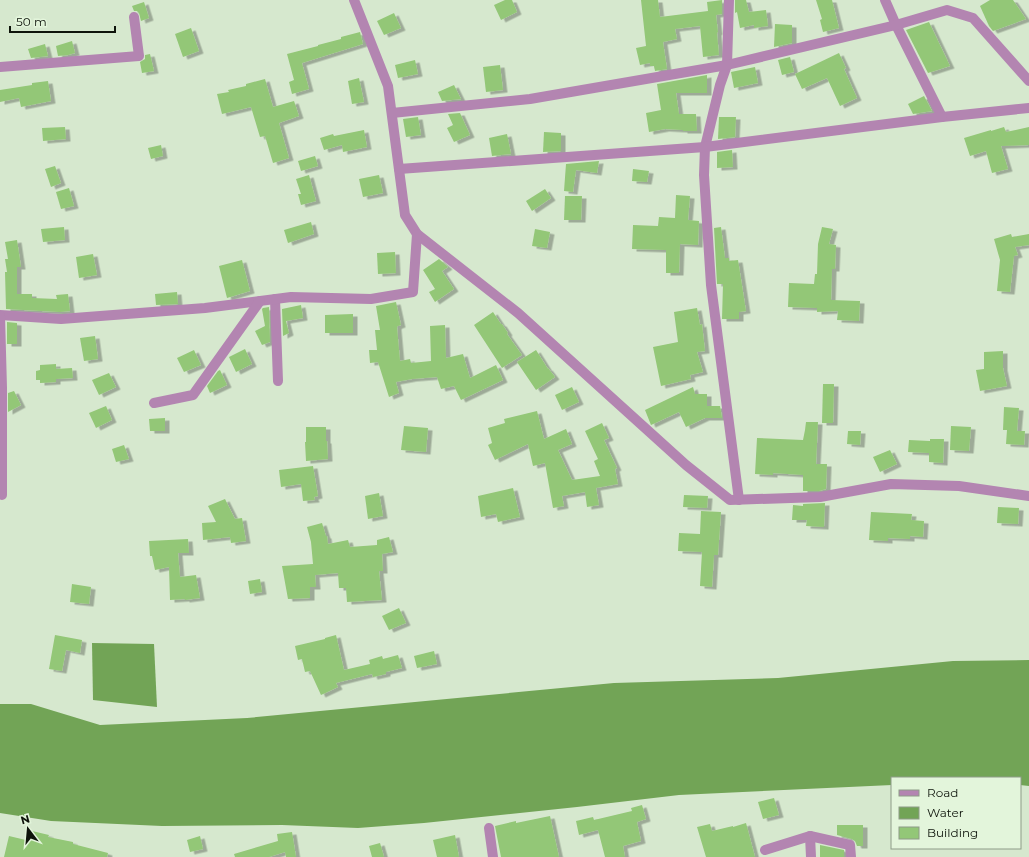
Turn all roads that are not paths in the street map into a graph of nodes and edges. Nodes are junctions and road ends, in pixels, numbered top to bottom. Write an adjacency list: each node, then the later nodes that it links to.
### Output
1 (354, 0): 10 (street)
2 (729, 0): 6 (street)
3 (885, 0): 5 (street)
4 (134, 17): 7 (street)
5 (896, 25): 6 (street); 8 (street); 11 (street)
6 (727, 65): 10 (street); 12 (street)
7 (0, 67)
8 (1029, 81)
9 (1029, 108): 11 (street)
10 (392, 113): 13 (street)
11 (942, 117): 12 (street)
12 (705, 147): 13 (street); 22 (street)
13 (399, 169): 14 (street)
14 (417, 234): 15 (street); 22 (street)
15 (275, 299): 16 (street); 18 (street)
16 (260, 301): 17 (street); 19 (street)
17 (0, 315): 20 (street)
18 (278, 381)
19 (154, 403)
20 (2, 495)
21 (1029, 496): 22 (street)
22 (739, 500)
23 (489, 828): 26 (street)
24 (810, 836): 25 (street); 27 (street); 28 (street)
25 (765, 850)
26 (493, 857)
27 (811, 857)
28 (851, 857)

